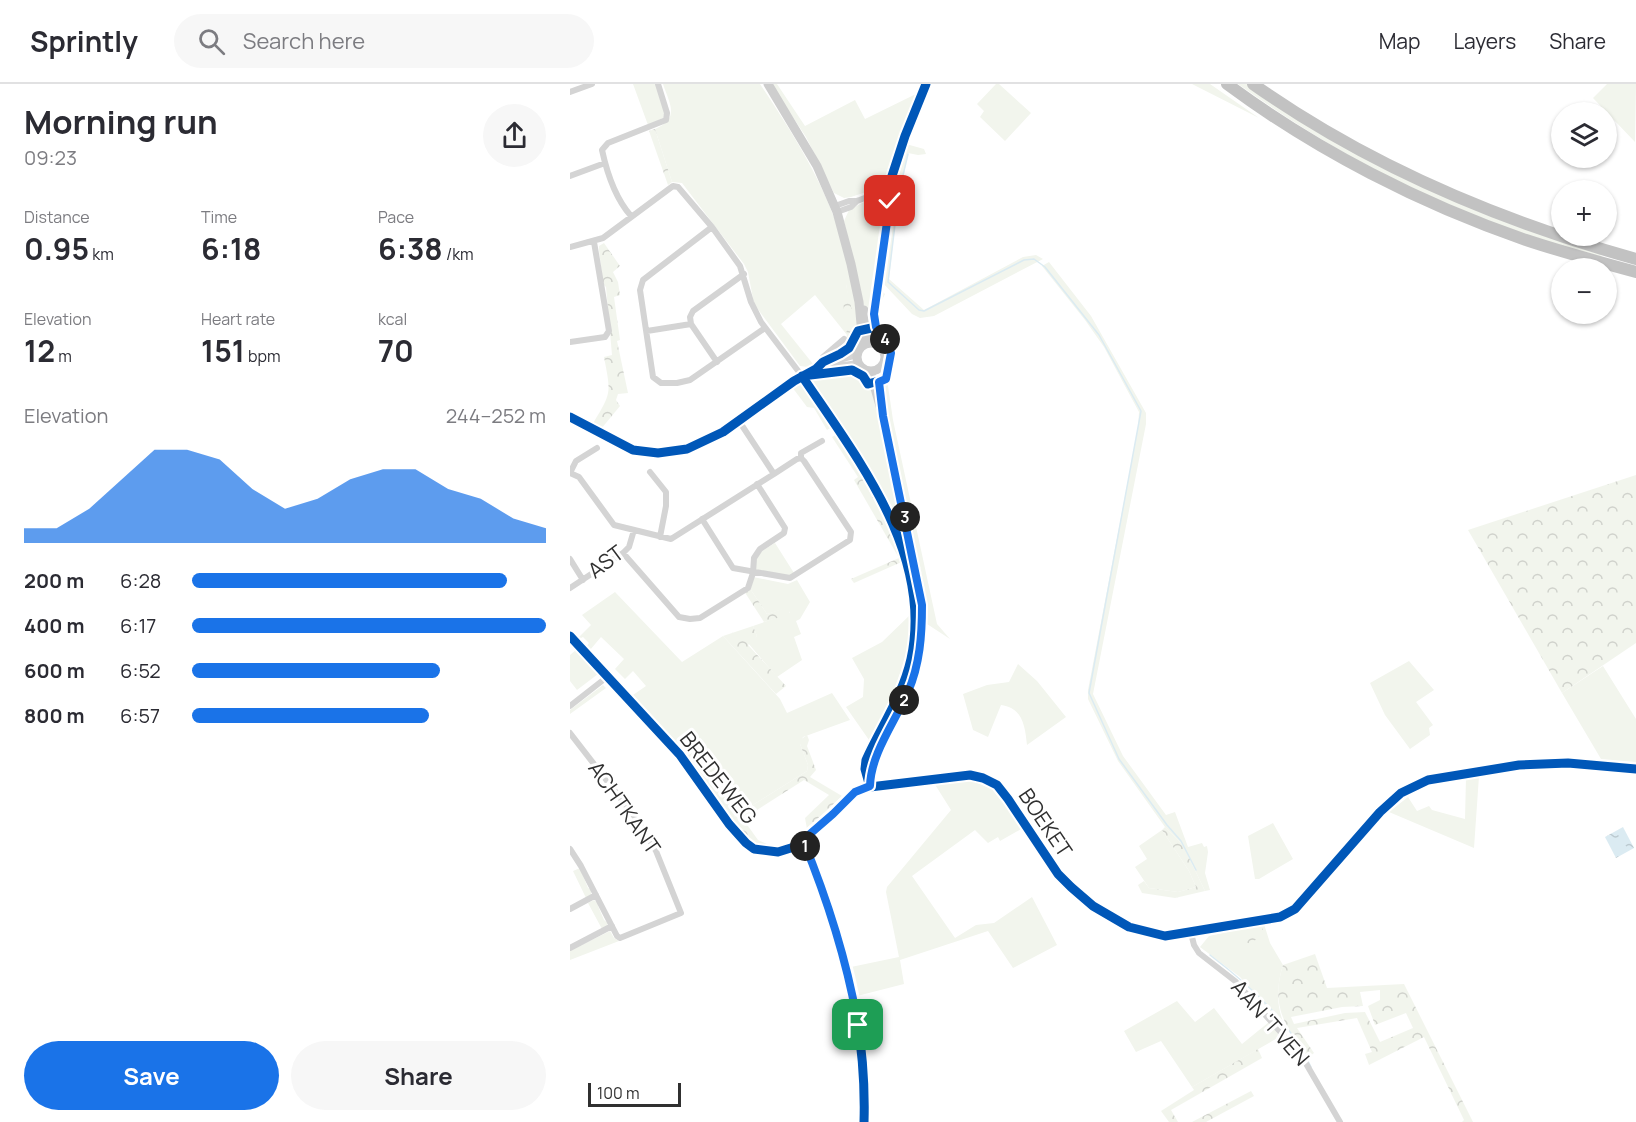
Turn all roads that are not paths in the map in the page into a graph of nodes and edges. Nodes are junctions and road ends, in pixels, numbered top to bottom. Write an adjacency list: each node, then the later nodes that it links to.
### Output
1 (592, 84): 7 (street)
2 (658, 84): 8 (street)
3 (768, 84): 11 (street)
4 (926, 84): 10 (street)
5 (1227, 84): 17 (highway)
6 (1253, 84): 16 (highway)
7 (570, 92)
8 (605, 163): 9 (street); 12 (street)
9 (570, 176)
10 (882, 188): 11 (street); 19 (street)
11 (836, 209): 25 (street)
12 (631, 216): 13 (street); 14 (street)
13 (712, 227): 18 (street); 22 (street)
14 (594, 242): 15 (street); 24 (street)
15 (570, 247)
16 (1636, 259)
17 (1636, 272)
18 (744, 274): 20 (street); 21 (street)
19 (878, 283)
20 (691, 324): 22 (street); 27 (street)
21 (765, 328): 27 (street); 30 (street)
22 (647, 331): 27 (street)
23 (844, 339): 28 (street)
24 (570, 342)
25 (867, 344): 26 (street); 29 (street)
26 (857, 359): 28 (street); 29 (street)
27 (717, 362)
28 (824, 367): 30 (street)
29 (873, 370): 53 (street)
30 (802, 376): 32 (street)
31 (570, 417): 32 (street)
32 (739, 422): 38 (street)
33 (822, 441): 35 (street)
34 (597, 448): 37 (street)
35 (801, 458): 38 (street); 45 (street)
36 (650, 472): 42 (street)
37 (570, 473): 41 (street)
38 (774, 474): 39 (street)
39 (757, 484): 40 (street); 45 (street)
40 (702, 519): 42 (street); 45 (street)
41 (634, 530): 42 (street); 43 (street, AST)
42 (660, 537)
43 (623, 553): 45 (street); 46 (street, AST)
44 (570, 559): 46 (street)
45 (753, 573)
46 (583, 580): 47 (street, AST)
47 (570, 588)
48 (570, 636): 49 (street, BREDEWEG)
49 (607, 677): 50 (street); 54 (street, BREDEWEG)
50 (570, 706)
51 (570, 733): 58 (street, ACHTKANT)
52 (1636, 769): 59 (street, BOEKET)
53 (870, 786): 54 (street, BOEKET); 59 (street, BOEKET)
54 (803, 840): 61 (street)
55 (570, 849): 56 (street)
56 (596, 895): 57 (street); 58 (street)
57 (570, 909)
58 (612, 926): 60 (street)
59 (1191, 933): 62 (street, AAN 'T VEN)
60 (570, 948)
61 (864, 1122)
62 (1340, 1122)

